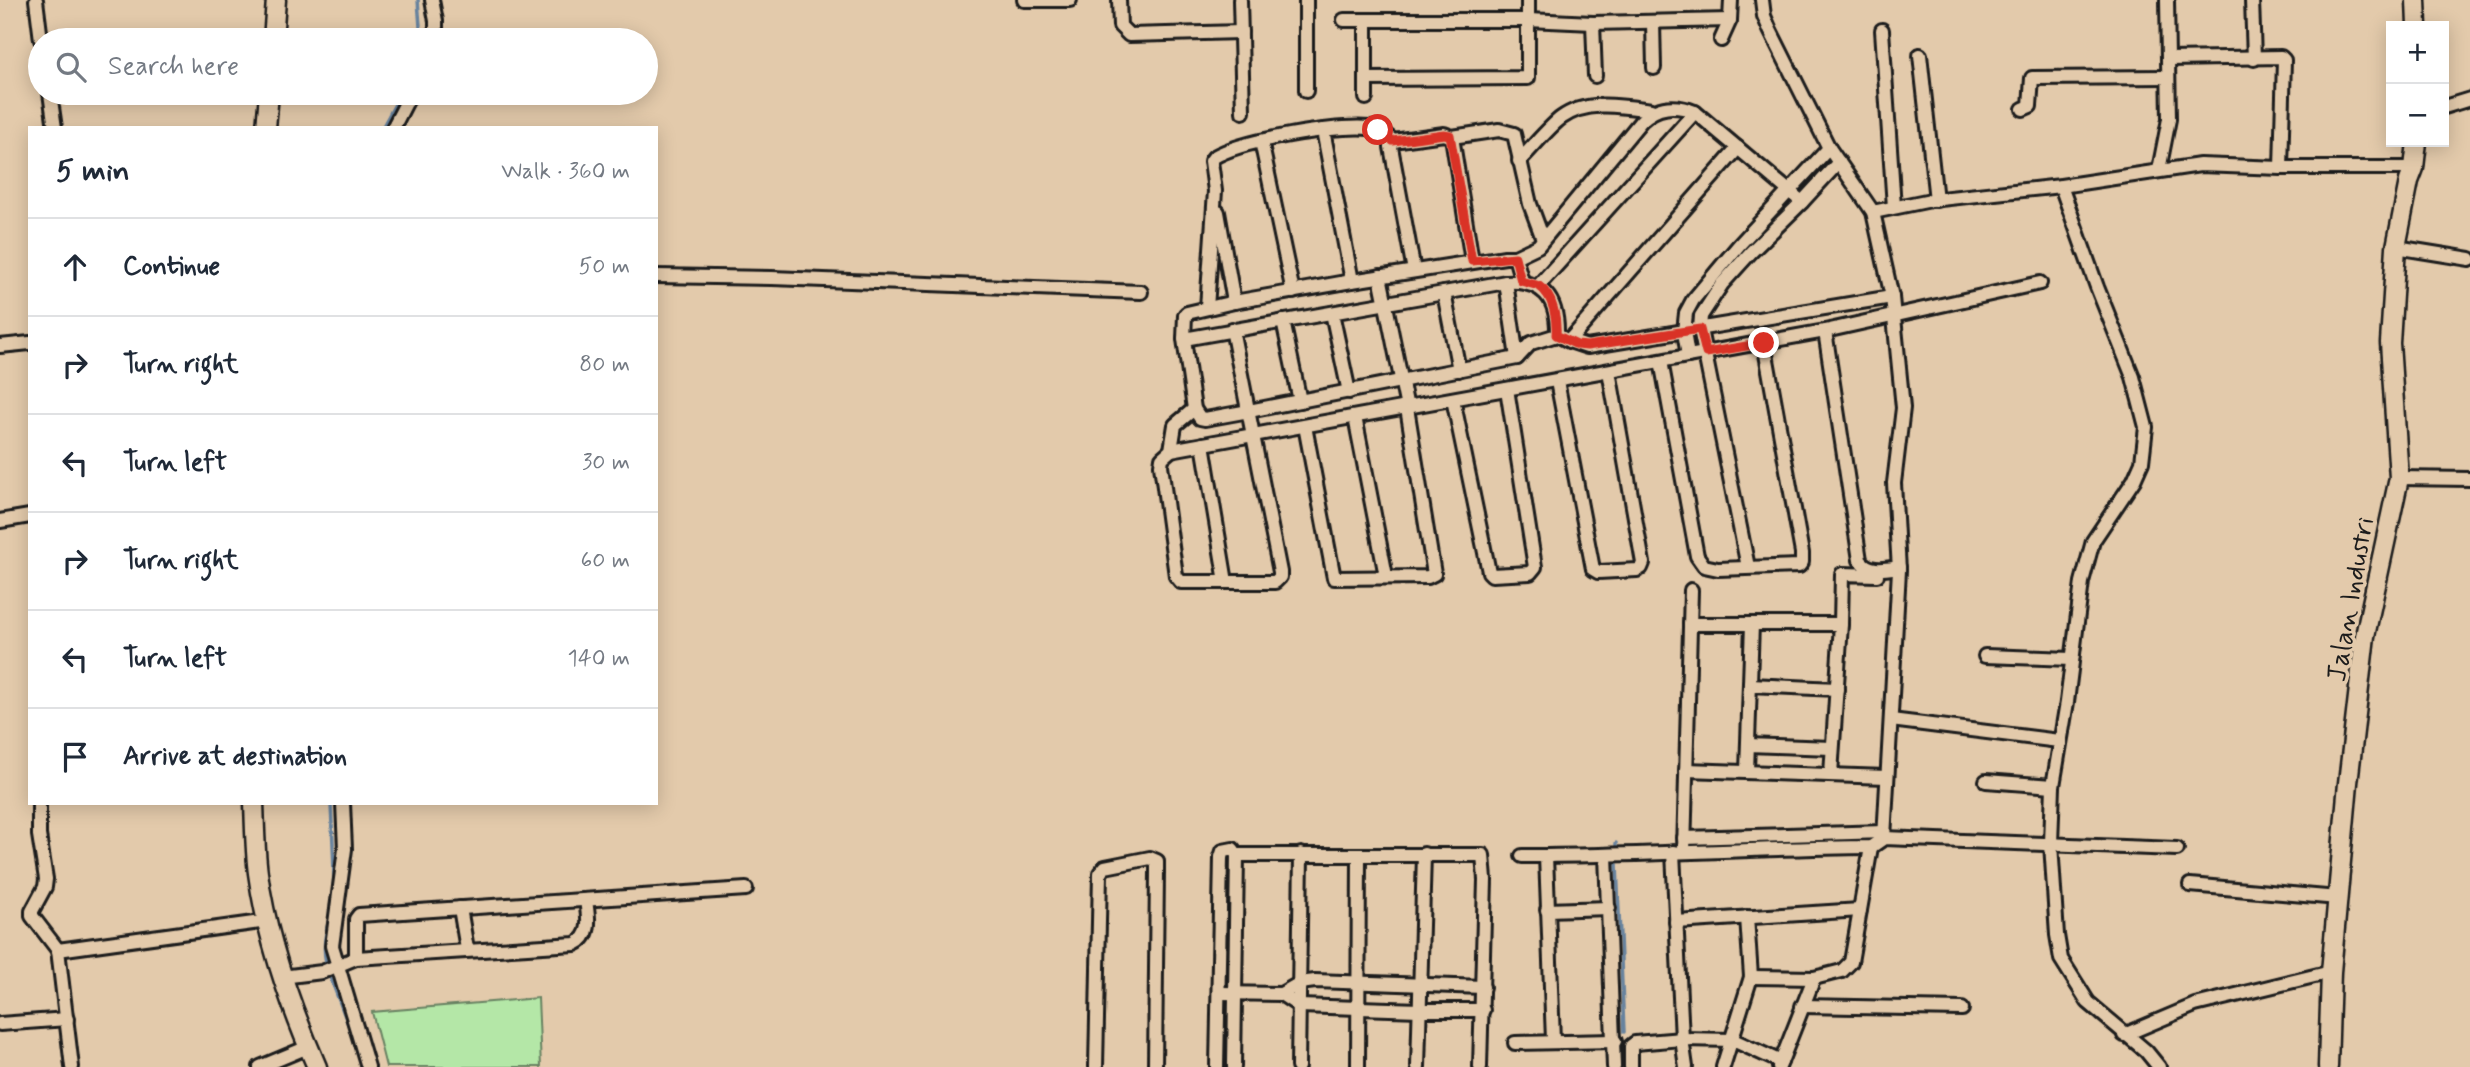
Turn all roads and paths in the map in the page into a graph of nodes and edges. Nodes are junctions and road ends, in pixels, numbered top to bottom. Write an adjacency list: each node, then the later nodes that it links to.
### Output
1 (36, 0): 22 (street)
2 (276, 0): 23 (street)
3 (432, 0): 24 (street)
4 (1024, 0): 5 (street)
5 (1070, 0)
6 (1119, 0): 26 (street)
7 (1240, 0): 26 (street)
8 (1306, 0): 35 (street)
9 (1528, 0): 16 (street)
10 (1731, 0): 17 (street)
11 (1762, 0): 55 (street)
12 (2167, 0): 29 (street)
13 (2252, 0): 30 (street)
14 (2416, 0): 19 (street)
15 (1344, 20): 18 (street)
16 (1528, 20): 18 (street); 21 (street); 34 (street)
17 (1730, 20): 20 (street); 27 (street)
18 (1366, 21): 34 (street)
19 (2417, 21)
20 (1653, 22): 21 (street); 31 (street)
21 (1593, 23): 32 (street)
22 (40, 28)
23 (274, 28)
24 (436, 28)
25 (1882, 30): 66 (street)
26 (1241, 32): 45 (street)
27 (1721, 40)
28 (1920, 55): 64 (street)
29 (2170, 59): 30 (street); 33 (street)
30 (2254, 59): 58 (street)
31 (1654, 68)
32 (1595, 76)
33 (2168, 77): 42 (street); 60 (street)
34 (1366, 79): 36 (street)
35 (1306, 91)
36 (1366, 98)
37 (2470, 99): 41 (street)
38 (52, 105): 46 (street)
39 (268, 105): 47 (street)
40 (405, 105): 48 (street)
41 (2449, 105)
42 (2023, 109)
43 (1651, 110): 44 (street); 56 (street); 68 (street)
44 (1695, 112): 54 (street); 80 (street)
45 (1243, 113)
46 (55, 126)
47 (266, 126)
48 (394, 126)
49 (1323, 130): 51 (street); 52 (street); 76 (street)
50 (1452, 137): 52 (street); 56 (street); 72 (street)
51 (1261, 141): 63 (street); 82 (street)
52 (1393, 141): 73 (street)
53 (2416, 147): 59 (street, Jalan Industri)
54 (1738, 148): 62 (street); 95 (street)
55 (1829, 148): 57 (street); 62 (street)
56 (1519, 161): 68 (street)
57 (1839, 162): 65 (street); 67 (street)
58 (2281, 168): 59 (street); 60 (street)
59 (2414, 168): 69 (street, Jalan Industri)
60 (2159, 170): 61 (street)
61 (2061, 186): 64 (street); 133 (street)
62 (1790, 190): 65 (street); 94 (street)
63 (1215, 191): 85 (street); 87 (street)
64 (1936, 200): 66 (street)
65 (1802, 202): 91 (street)
66 (1894, 208): 67 (street)
67 (1873, 212): 84 (street)
68 (1543, 239): 70 (street)
69 (2396, 247): 71 (street); 120 (street, Jalan Industri)
70 (1515, 257): 72 (street); 77 (street)
71 (2470, 259)
72 (1472, 261): 73 (street)
73 (1414, 271): 75 (street)
74 (658, 276): 81 (street)
75 (1380, 276): 76 (street); 86 (street)
76 (1352, 281): 82 (street)
77 (1521, 281): 78 (street); 80 (street)
78 (1506, 282): 83 (street); 102 (street)
79 (2040, 283): 89 (street)
80 (1538, 286): 95 (street)
81 (1141, 292)
82 (1293, 292): 85 (street)
83 (1444, 293): 86 (street); 104 (street)
84 (1892, 297): 89 (street); 91 (street)
85 (1234, 302): 87 (street)
86 (1385, 304): 88 (street); 107 (street)
87 (1207, 308): 96 (street)
88 (1332, 313): 90 (street); 109 (street)
89 (1893, 316): 93 (street); 125 (street)
90 (1283, 321): 92 (street); 111 (street)
91 (1700, 329): 94 (street); 100 (street)
92 (1232, 330): 96 (street); 114 (street)
93 (1825, 331): 97 (street); 125 (street)
94 (1684, 332): 95 (street); 101 (street)
95 (1563, 338): 102 (street)
96 (1184, 339): 113 (street)
97 (1764, 343): 100 (street); 124 (street)
98 (28, 344): 99 (street)
99 (0, 346)
100 (1706, 353): 101 (street); 124 (street)
101 (1688, 356): 103 (street)
102 (1517, 358): 104 (street)
103 (1661, 361): 105 (street); 124 (street)
104 (1460, 370): 107 (street)
105 (1609, 371): 106 (street); 106 (street)
106 (1557, 381): 108 (street)
107 (1401, 382): 109 (street); 112 (street)
108 (1507, 389): 110 (street); 110 (street)
109 (1349, 392): 111 (street)
110 (1453, 400): 112 (street)
111 (1300, 401): 114 (street)
112 (1407, 408): 115 (street); 126 (street)
113 (1194, 409): 114 (street); 119 (street)
114 (1249, 411): 117 (street)
115 (1355, 417): 116 (street); 126 (street)
116 (1305, 426): 117 (street); 126 (street)
117 (1255, 435): 118 (street); 127 (street)
118 (1203, 444): 119 (street); 127 (street)
119 (1171, 450): 127 (street)
120 (2399, 478): 121 (street); 164 (street, Jalan Industri)
121 (2470, 479)
122 (28, 516): 123 (street)
123 (0, 521)
124 (1748, 567)
125 (1898, 571): 131 (street); 136 (street)
126 (1386, 576)
127 (1226, 582)
128 (1691, 590): 129 (street)
129 (1690, 624): 130 (street); 140 (street)
130 (1752, 624): 131 (street); 134 (street)
131 (1841, 624): 135 (street)
132 (1985, 656): 133 (street)
133 (2071, 659): 137 (street)
134 (1749, 685): 135 (street); 138 (street)
135 (1837, 689): 139 (street)
136 (1891, 720): 137 (street); 143 (street)
137 (2059, 741): 145 (street)
138 (1748, 745): 139 (street); 141 (street)
139 (1832, 748): 142 (street)
140 (1686, 770): 141 (street); 150 (street)
141 (1747, 771): 142 (street)
142 (1831, 774): 143 (street)
143 (1886, 777): 149 (street)
144 (1986, 781): 145 (street)
145 (2053, 786): 151 (street)
146 (39, 805): 174 (street)
147 (254, 805): 171 (street)
148 (343, 805): 176 (street)
149 (1884, 835): 150 (street); 151 (street); 152 (street)
150 (1684, 838): 154 (street)
151 (2051, 844): 153 (street); 196 (street)
152 (1871, 847): 154 (street); 169 (street)
153 (2177, 849)
154 (1678, 852): 159 (street); 172 (street)
155 (1301, 854): 157 (street); 158 (street); 182 (street)
156 (1424, 854): 158 (street); 183 (street); 184 (street)
157 (1237, 855): 185 (street); 186 (street)
158 (1359, 855): 181 (street)
159 (1606, 855): 161 (street); 167 (street)
160 (1522, 856): 161 (street)
161 (1546, 856): 168 (street)
162 (2190, 885): 164 (street)
163 (746, 889): 165 (street)
164 (2338, 898): 177 (street, Jalan Industri)
165 (586, 900): 166 (street); 173 (street)
166 (460, 908): 173 (street); 175 (street)
167 (1609, 908): 168 (street); 200 (street)
168 (1547, 910): 198 (street)
169 (1860, 910): 170 (street); 180 (street)
170 (1747, 917): 172 (street); 178 (street)
171 (268, 921): 174 (street); 179 (street)
172 (1676, 922): 197 (street)
173 (467, 949): 175 (street)
174 (58, 950): 194 (street)
175 (356, 958): 176 (street)
176 (331, 969): 179 (street); 207 (street)
177 (2332, 972): 196 (street); 221 (street, Jalan Industri)
178 (1751, 977): 180 (street); 199 (street)
179 (282, 978): 202 (street)
180 (1814, 978): 189 (street)
181 (1360, 982): 182 (street); 183 (street); 190 (street)
182 (1300, 983): 187 (street); 188 (street)
183 (1421, 985): 184 (street); 192 (street)
184 (1483, 987): 193 (street)
185 (1220, 993): 186 (street); 210 (street)
186 (1236, 994): 187 (street); 211 (street)
187 (1281, 994): 188 (street)
188 (1299, 1006): 190 (street); 212 (street)
189 (1802, 1006): 191 (street); 203 (street)
190 (1359, 1009): 192 (street); 213 (street)
191 (1962, 1009)
192 (1420, 1010): 193 (street); 214 (street)
193 (1483, 1010): 215 (street)
194 (67, 1019): 195 (street); 204 (street)
195 (0, 1024)
196 (2124, 1035): 220 (street)
197 (1682, 1039): 199 (street); 217 (street); 218 (street)
198 (1553, 1040): 200 (street); 201 (street)
199 (1733, 1040): 203 (street); 219 (street)
200 (1615, 1041): 216 (street)
201 (1515, 1043)
202 (308, 1047): 205 (street); 206 (street)
203 (1780, 1064)
204 (72, 1067)
205 (260, 1067)
206 (317, 1067)
207 (368, 1067)
208 (1096, 1067): 209 (street)
209 (1155, 1067)
210 (1217, 1067)
211 (1234, 1067)
212 (1298, 1067)
213 (1358, 1067)
214 (1418, 1067)
215 (1480, 1067)
216 (1614, 1067)
217 (1631, 1067)
218 (1686, 1067)
219 (1723, 1067)
220 (2159, 1067)
221 (2328, 1067)

